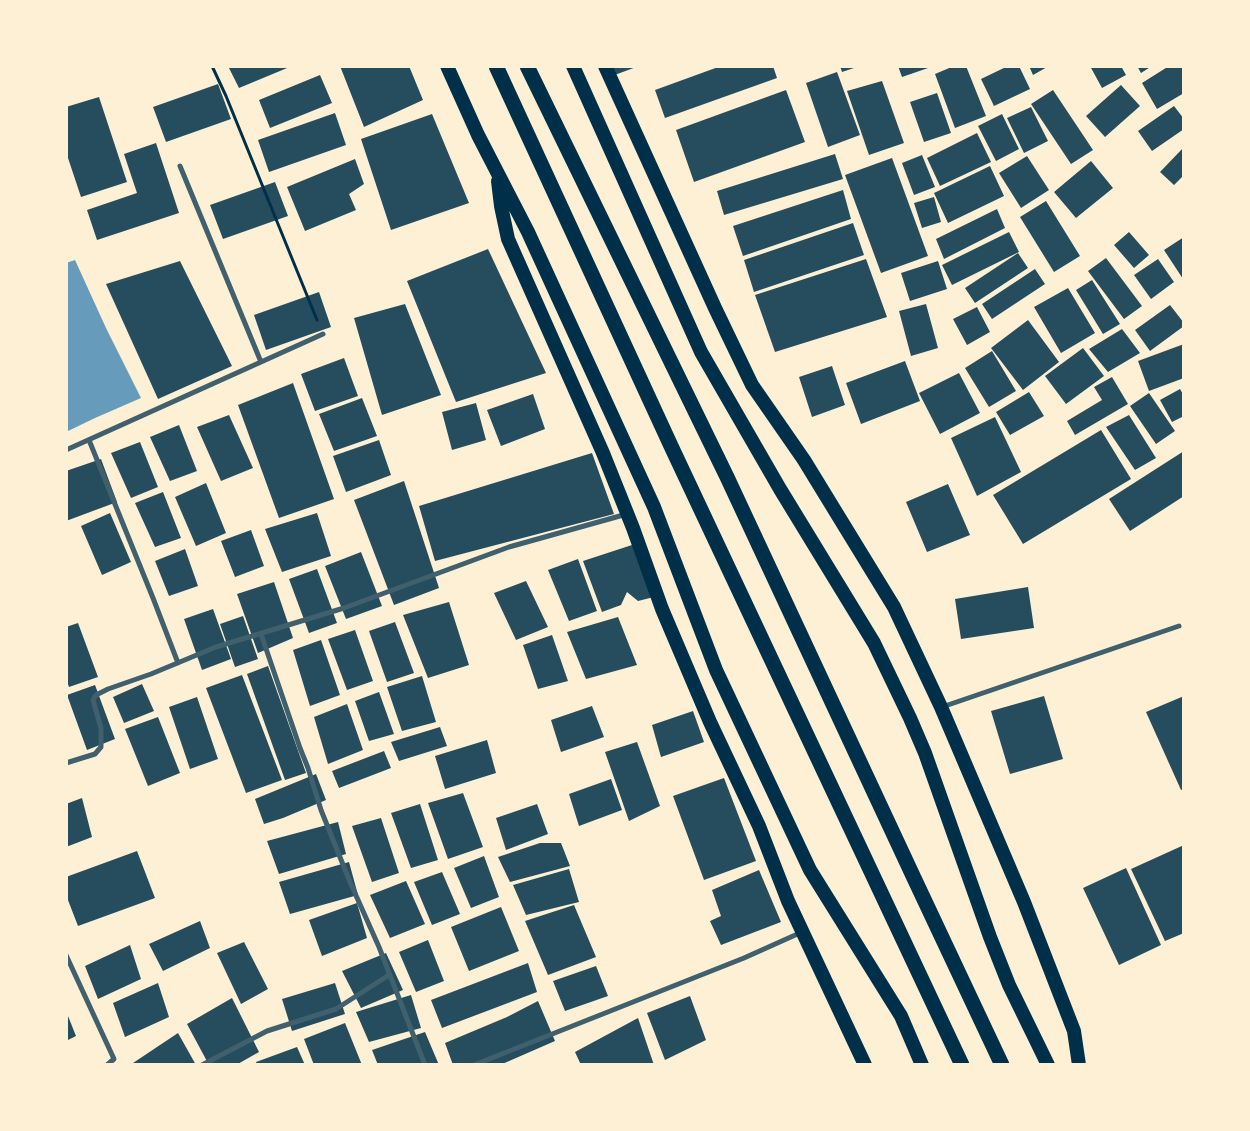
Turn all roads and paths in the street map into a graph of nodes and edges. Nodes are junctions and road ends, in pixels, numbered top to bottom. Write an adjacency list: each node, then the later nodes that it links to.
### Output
1 (212, 66): 9 (path)
2 (447, 66): 8 (highway)
3 (496, 66): 28 (highway)
4 (527, 66): 29 (highway)
5 (573, 66): 30 (highway)
6 (605, 66): 17 (highway)
7 (180, 166): 10 (street)
8 (498, 175): 13 (highway); 27 (highway)
9 (323, 334): 10 (street)
10 (262, 362): 11 (street)
11 (89, 440): 12 (street); 16 (street)
12 (66, 450)
13 (628, 514): 15 (street); 19 (highway)
14 (1179, 626): 17 (street)
15 (261, 634): 16 (street); 21 (street)
16 (178, 662): 18 (street)
17 (941, 707): 31 (highway)
18 (66, 763)
19 (803, 932): 25 (street); 26 (highway)
20 (66, 955): 22 (street)
21 (389, 976): 23 (street); 24 (street)
22 (106, 1065)
23 (202, 1065)
24 (425, 1065)
25 (474, 1065)
26 (865, 1065)
27 (922, 1065)
28 (962, 1065)
29 (1002, 1065)
30 (1048, 1065)
31 (1079, 1065)

